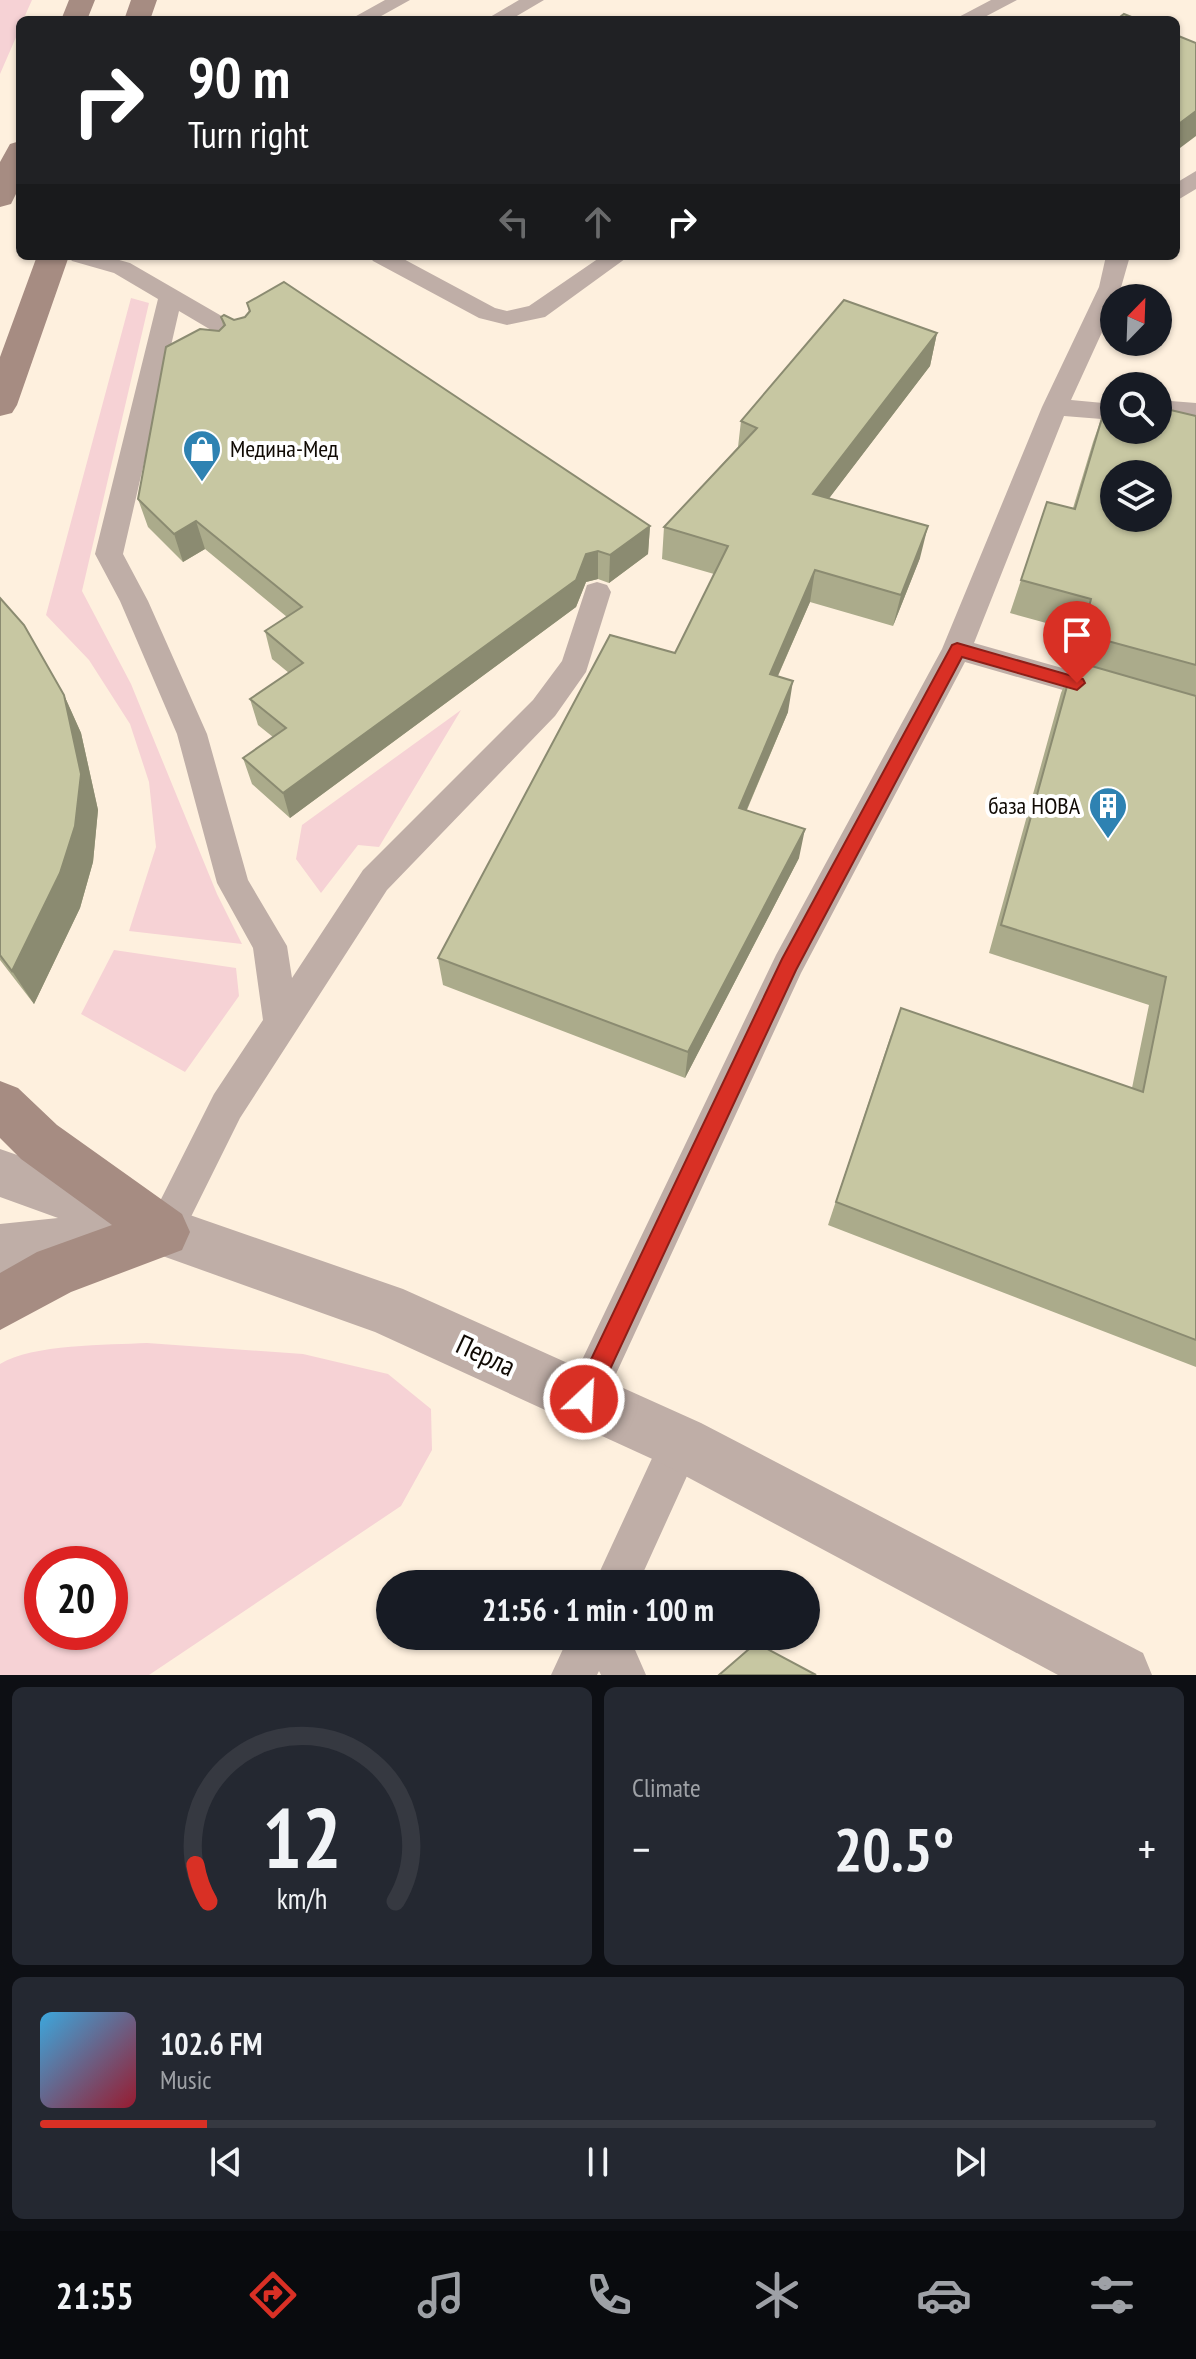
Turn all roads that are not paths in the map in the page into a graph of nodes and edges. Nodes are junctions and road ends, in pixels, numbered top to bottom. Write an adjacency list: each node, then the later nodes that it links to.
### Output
1 (400, 0): 4 (lane)
2 (534, 0): 5 (lane)
3 (1007, 0): 6 (lane)
4 (367, 16)
5 (503, 16)
6 (972, 16)
7 (16, 160): 10 (main road)
8 (1196, 178): 9 (lane)
9 (1180, 191)
10 (0, 198)
11 (52, 260): 19 (main road)
12 (94, 260): 16 (lane)
13 (388, 260): 14 (lane)
14 (611, 260)
15 (1117, 260): 20 (lane)
16 (171, 295): 17 (lane); 18 (lane); 29 (lane)
17 (242, 338)
18 (217, 352)
19 (0, 405)
20 (1055, 407): 22 (lane); 26 (lane)
21 (1172, 409): 23 (lane)
22 (1100, 411)
23 (1196, 411)
24 (597, 592): 28 (lane)
25 (570, 612): 28 (lane)
26 (957, 649): 27 (lane); 35 (lane)
27 (1136, 700)
28 (496, 758): 29 (lane)
29 (281, 1023): 32 (lane)
30 (0, 1104): 32 (main road)
31 (0, 1173): 32 (street, Перла)
32 (164, 1232): 33 (street); 34 (main road); 35 (street, Перла)
33 (0, 1250)
34 (0, 1303)
35 (584, 1399): 36 (street, Перла)
36 (681, 1443): 37 (lane); 42 (street, Перла)
37 (622, 1570)
38 (586, 1650): 40 (lane)
39 (612, 1650): 41 (lane)
40 (573, 1675)
41 (624, 1675)
42 (1121, 1675)

